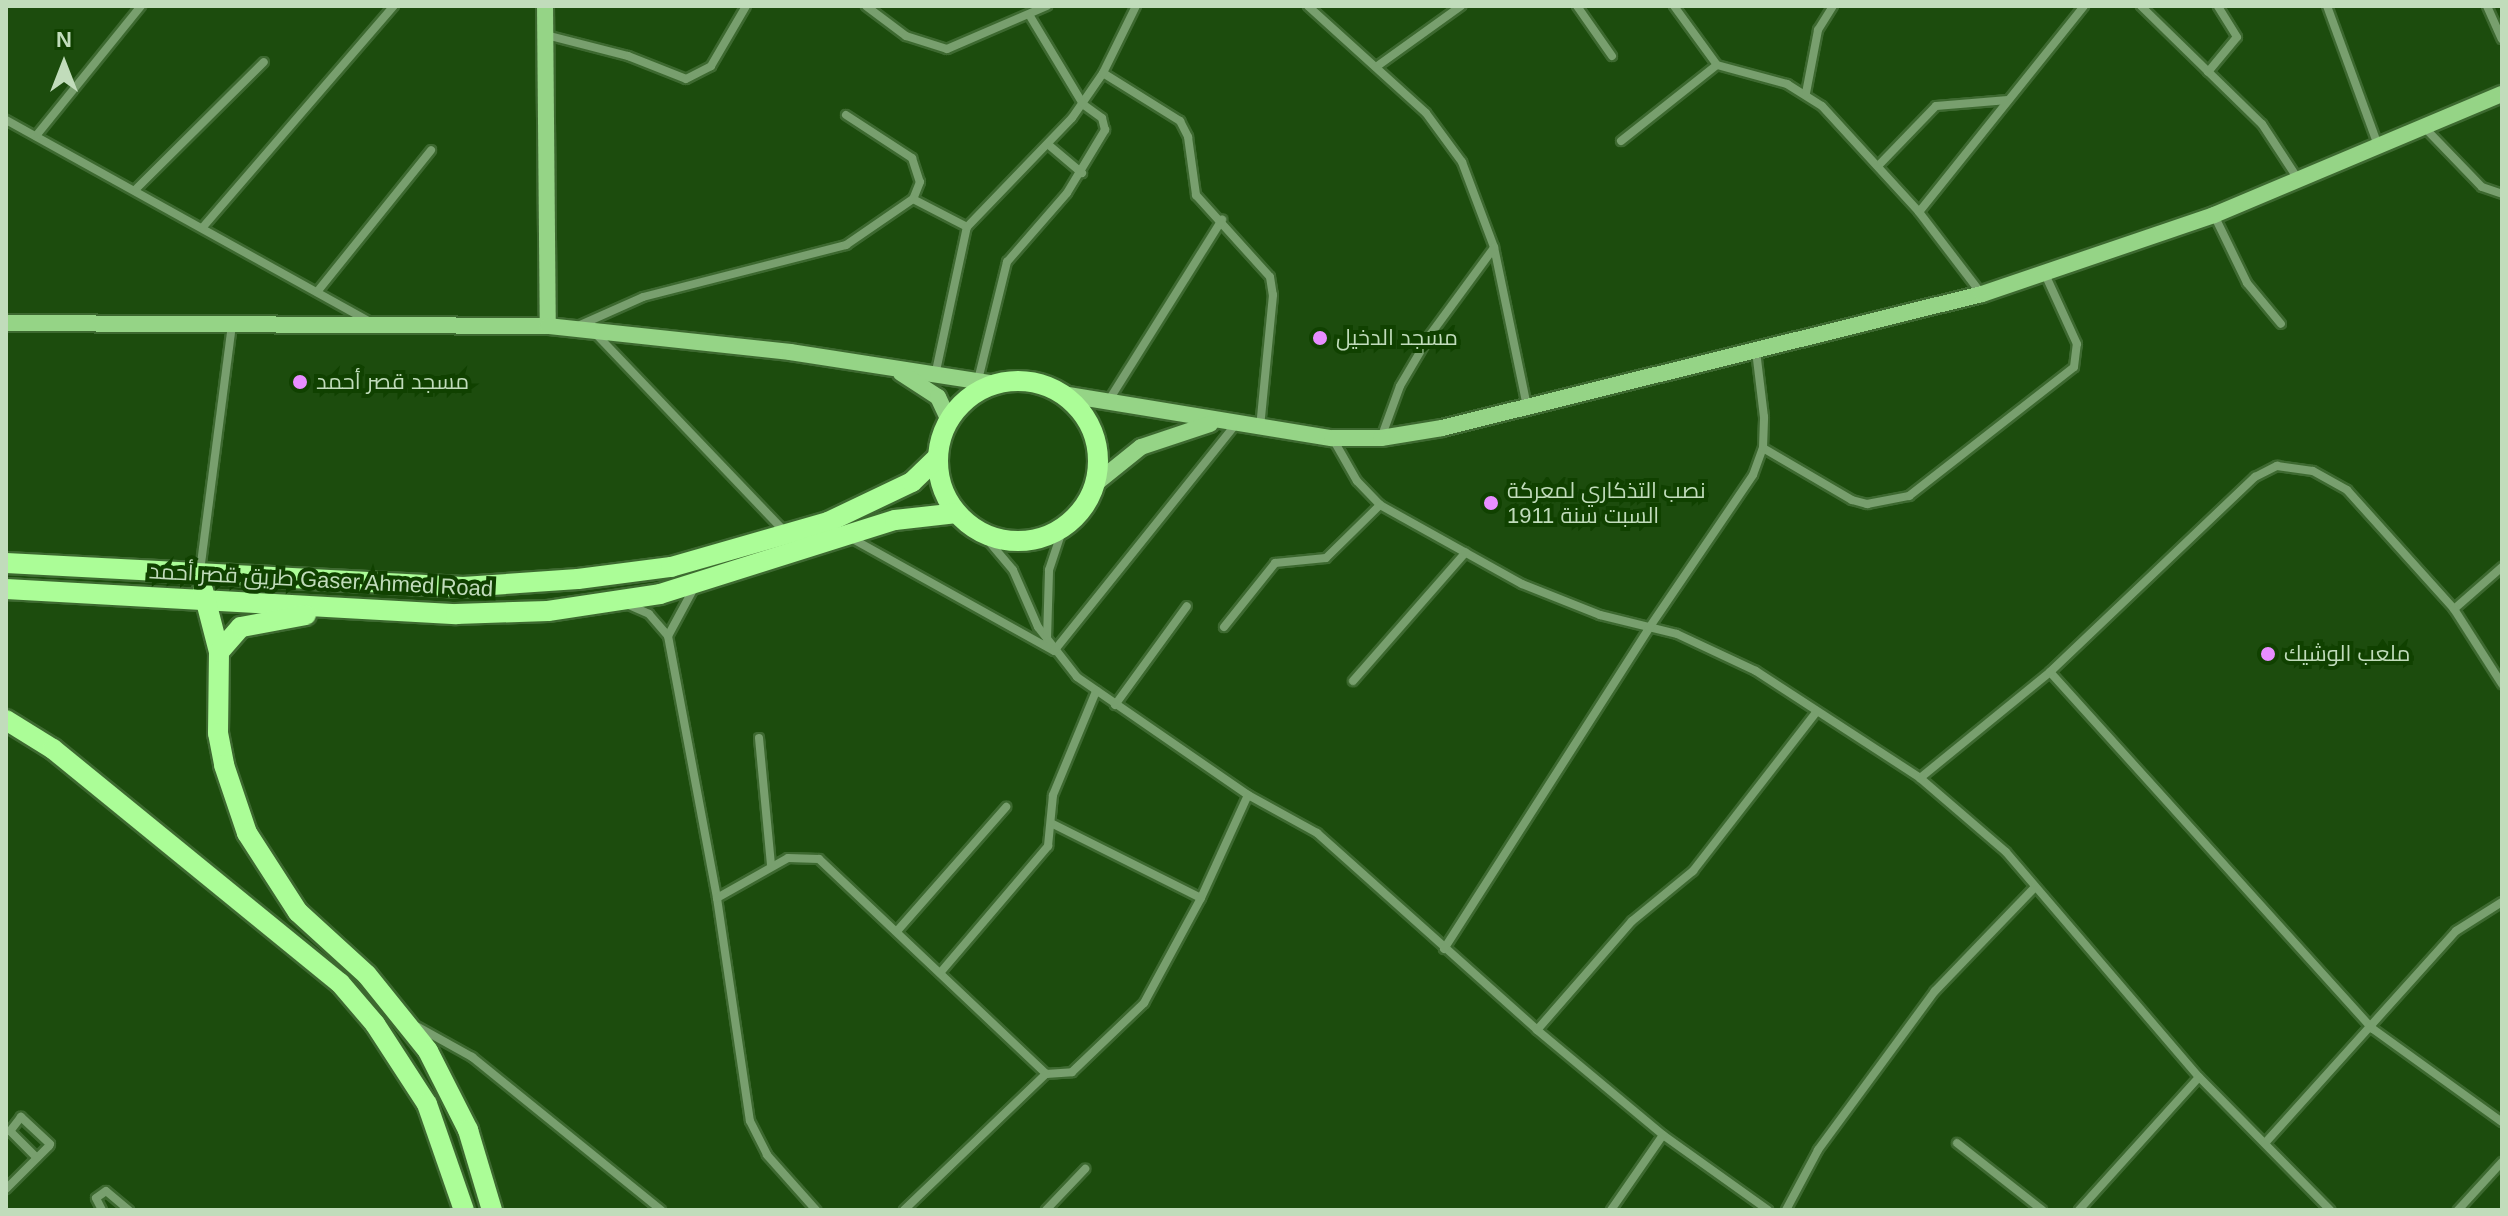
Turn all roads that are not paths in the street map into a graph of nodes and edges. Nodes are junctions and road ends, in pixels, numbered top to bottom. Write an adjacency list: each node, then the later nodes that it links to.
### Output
1 (141, 6): 34 (street)
2 (394, 6): 48 (street)
3 (545, 6): 19 (main road)
4 (746, 6): 19 (street)
5 (866, 6): 18 (street)
6 (1047, 6): 18 (street)
7 (1136, 6): 26 (street)
8 (1308, 6): 24 (street)
9 (1461, 6): 24 (street)
10 (1577, 6): 21 (street)
11 (1674, 6): 23 (street)
12 (1833, 6): 27 (street)
13 (2141, 6): 25 (street)
14 (2218, 6): 25 (street)
15 (2327, 6): 36 (street)
16 (2487, 6): 20 (street)
17 (2078, 8): 29 (street)
18 (1030, 16): 30 (street)
19 (546, 35): 57 (main road)
20 (2502, 39)
21 (1612, 56)
22 (264, 62): 42 (street)
23 (1717, 65): 27 (street); 35 (street)
24 (1376, 67): 50 (street)
25 (2208, 72): 41 (street)
26 (1103, 73): 30 (street); 47 (street)
27 (1806, 93): 39 (street)
28 (2502, 94): 33 (main road)
29 (2008, 100): 39 (street); 45 (street)
30 (1083, 104): 37 (street); 40 (street)
31 (846, 115): 44 (street)
32 (6, 120): 34 (street)
33 (2423, 126): 36 (main road); 43 (street)
34 (36, 136): 42 (street)
35 (1621, 141)
36 (2378, 145): 41 (main road)
37 (1050, 146): 40 (street); 49 (street)
38 (431, 150): 52 (street)
39 (1878, 166): 45 (street)
40 (1082, 173): 64 (street)
41 (2299, 180): 46 (main road)
42 (136, 189): 48 (street)
43 (2502, 194)
44 (913, 199): 49 (street); 59 (street)
45 (1919, 212): 53 (street)
46 (2214, 215): 51 (main road); 55 (street)
47 (1222, 220): 66 (street); 70 (street)
48 (203, 227): 52 (street)
49 (967, 227): 63 (street)
50 (1494, 247): 67 (street); 72 (street)
51 (2045, 274): 53 (main road); 73 (street)
52 (317, 292): 58 (street)
53 (1982, 294): 61 (main road)
54 (6, 323): 56 (main road)
55 (2281, 324)
56 (232, 326): 58 (main road); 85 (street)
57 (548, 326): 58 (main road); 59 (main road)
58 (381, 328)
59 (574, 328): 60 (main road)
60 (592, 330): 62 (main road); 80 (street)
61 (1756, 351): 67 (main road); 73 (street)
62 (888, 368): 63 (main road); 68 (main road)
63 (936, 371): 64 (main road)
64 (987, 382): 65 (main road); 68 (main road)
65 (1062, 394): 66 (main road); 75 (main road)
66 (1109, 400): 69 (main road)
67 (1527, 407): 72 (main road)
68 (949, 421): 74 (main road)
69 (1230, 423): 70 (main road); 75 (main road); 97 (street)
70 (1260, 428): 71 (main road)
71 (1332, 438): 72 (main road); 76 (street)
72 (1381, 438)
73 (1763, 448): 94 (street)
74 (938, 457): 77 (main road); 80 (main road, طريق قصر أحمد Gaser Ahmed Road)
75 (1095, 484): 78 (main road)
76 (1380, 505): 82 (street); 93 (street)
77 (957, 513): 79 (main road); 81 (main road, طريق قصر أحمد Gaser Ahmed Road)
78 (1063, 528): 79 (main road); 96 (street)
79 (980, 531): 96 (street)
80 (789, 535): 85 (main road, طريق قصر أحمد Gaser Ahmed Road)
81 (848, 537): 86 (main road, طريق قصر أحمد Gaser Ahmed Road); 97 (street)
82 (1466, 552): 94 (street); 100 (street)
83 (6, 563): 85 (main road, طريق قصر أحمد Gaser Ahmed Road)
84 (2502, 567): 92 (street)
85 (199, 575): 88 (main road)
86 (697, 584): 89 (main road, طريق قصر أحمد Gaser Ahmed Road); 95 (street)
87 (6, 589): 88 (main road, طريق قصر أحمد Gaser Ahmed Road)
88 (205, 600): 91 (main road, طريق قصر أحمد Gaser Ahmed Road); 98 (main road)
89 (622, 601): 91 (main road, طريق قصر أحمد Gaser Ahmed Road); 95 (street)
90 (1187, 606): 103 (street)
91 (335, 608): 98 (main road)
92 (2454, 609): 99 (street); 101 (street)
93 (1224, 627)
94 (1649, 628): 104 (street); 117 (street)
95 (668, 636): 113 (street)
96 (1047, 640): 97 (street)
97 (1054, 651): 102 (street)
98 (219, 652): 119 (main road)
99 (2050, 672): 107 (street); 120 (street)
100 (1353, 681)
101 (2502, 684)
102 (1096, 691): 103 (street); 110 (street)
103 (1115, 705): 108 (street)
104 (1817, 711): 107 (street); 121 (street)
105 (6, 720): 135 (main road)
106 (759, 738): 111 (street)
107 (1920, 778): 112 (street)
108 (1248, 795): 114 (street); 117 (street)
109 (1006, 807): 116 (street)
110 (1053, 824): 114 (street); 118 (street)
111 (771, 865): 113 (street); 116 (street)
112 (2035, 887): 123 (street); 144 (street)
113 (717, 898): 139 (street)
114 (1201, 898): 122 (street)
115 (2502, 902): 120 (street)
116 (898, 930): 118 (street)
117 (1444, 949): 121 (street)
118 (940, 973): 122 (street)
119 (406, 1021): 131 (main road); 138 (street)
120 (2373, 1029): 124 (street); 126 (street)
121 (1537, 1030): 125 (street)
122 (1046, 1074): 140 (street)
123 (2199, 1077): 126 (street); 146 (street)
124 (2502, 1122)
125 (1663, 1135): 142 (street); 143 (street)
126 (2266, 1142): 147 (street)
127 (1957, 1143): 145 (street)
128 (37, 1158): 128 (street); 132 (street)
129 (2502, 1162): 148 (street)
130 (1085, 1169): 141 (street)
131 (486, 1182): 136 (main road); 137 (main road)
132 (6, 1189)
133 (102, 1210): 134 (street)
134 (129, 1210)
135 (464, 1210)
136 (492, 1210)
137 (500, 1210)
138 (661, 1210)
139 (816, 1210)
140 (904, 1210)
141 (1046, 1210)
142 (1611, 1210)
143 (1768, 1210)
144 (1786, 1210)
145 (2042, 1210)
146 (2079, 1210)
147 (2330, 1210)
148 (2458, 1210)

